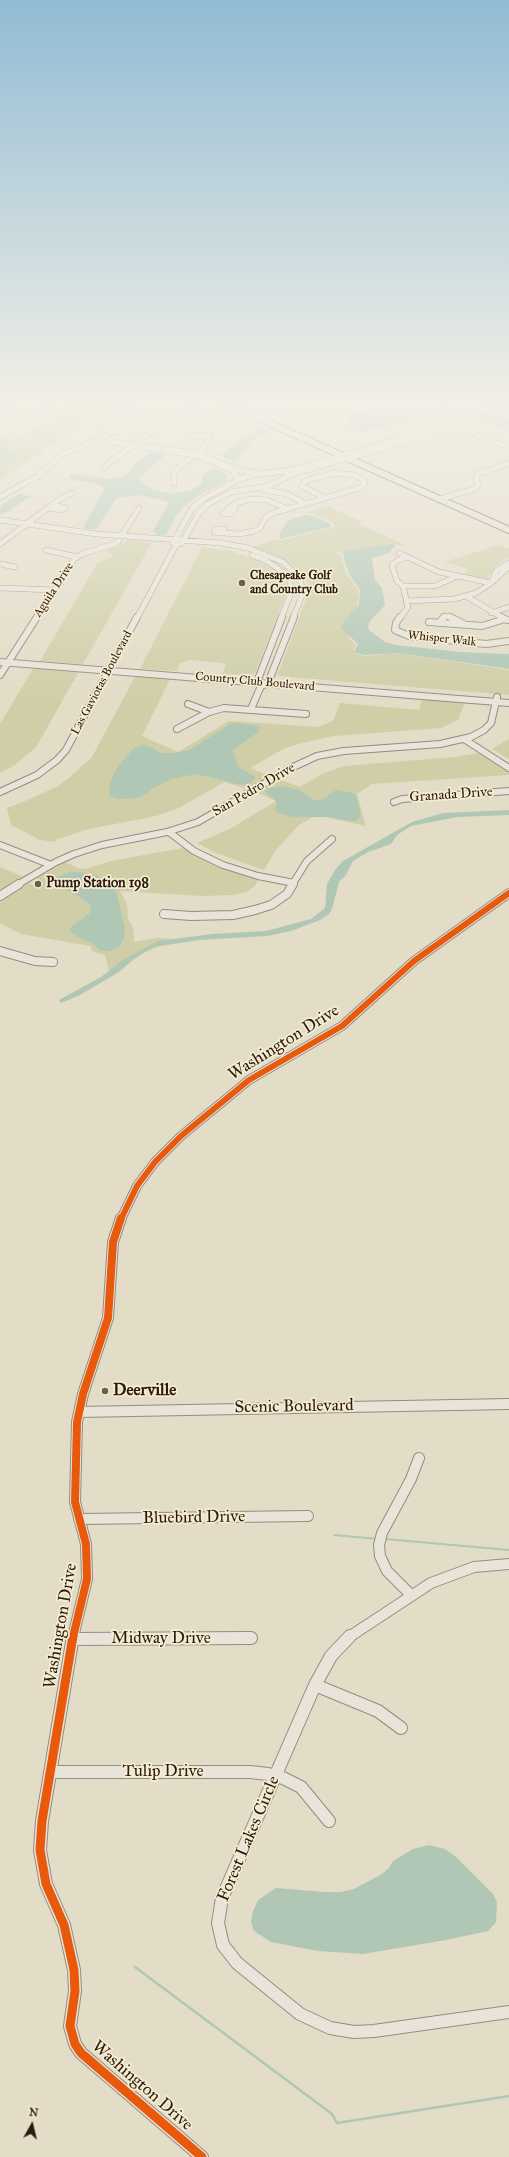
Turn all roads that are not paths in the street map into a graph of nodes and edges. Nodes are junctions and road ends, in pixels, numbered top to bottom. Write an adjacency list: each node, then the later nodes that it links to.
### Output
1 (55, 504): 13 (street)
2 (197, 504): 18 (street, Las Gaviotas Boulevard)
3 (209, 504): 19 (street, Las Gaviotas Boulevard)
4 (236, 504): 9 (street)
5 (275, 504): 11 (street)
6 (306, 504): 11 (street)
7 (454, 504): 15 (main road)
8 (456, 504): 14 (main road)
9 (230, 507)
10 (138, 508): 17 (street, Aguila Drive)
11 (287, 509): 16 (street)
12 (0, 521): 13 (street)
13 (25, 525): 17 (street); 20 (street)
14 (509, 526)
15 (509, 530)
16 (223, 532)
17 (121, 537): 18 (street); 23 (street, Aguila Drive)
18 (175, 542): 19 (street); 45 (street, Las Gaviotas Boulevard)
19 (184, 542): 25 (street); 28 (street)
20 (0, 544)
21 (46, 550): 23 (street)
22 (399, 553): 24 (street)
23 (77, 557): 35 (street, Aguila Drive)
24 (408, 557): 31 (street); 33 (street)
25 (283, 562): 28 (street); 47 (street)
26 (509, 563): 32 (street)
27 (0, 564): 29 (street)
28 (274, 565): 48 (street)
29 (15, 567)
30 (509, 567): 32 (street)
31 (458, 576): 32 (street); 33 (street)
32 (491, 583): 36 (street)
33 (403, 586): 37 (street)
34 (0, 588): 35 (street)
35 (54, 590): 44 (street, Aguila Drive)
36 (466, 596): 37 (street); 39 (street)
37 (406, 601): 42 (street, Whisper Walk)
38 (509, 607): 39 (street)
39 (491, 613): 40 (street)
40 (507, 620): 41 (street)
41 (429, 622)
42 (509, 641)
43 (0, 661): 44 (street, Country Club Boulevard)
44 (8, 662): 45 (street, Country Club Boulevard); 46 (street, Aguila Drive)
45 (110, 669): 48 (street, Country Club Boulevard); 61 (street, Las Gaviotas Boulevard)
46 (0, 675)
47 (268, 681): 48 (street, Country Club Boulevard); 50 (street, Country Club Boulevard)
48 (259, 682): 53 (street)
49 (509, 698): 50 (street, Country Club Boulevard)
50 (496, 699): 51 (street, Country Club Boulevard); 57 (street, San Pedro Drive)
51 (509, 703)
52 (188, 704): 54 (street)
53 (251, 709): 54 (street); 55 (street)
54 (209, 712): 56 (street)
55 (306, 714)
56 (177, 729)
57 (466, 739): 58 (street); 59 (street); 63 (street, San Pedro Drive)
58 (509, 763)
59 (509, 768)
60 (509, 791): 62 (street, Granada Drive)
61 (0, 792)
62 (394, 802)
63 (172, 831): 66 (street, San Pedro Drive); 67 (street)
64 (332, 838): 67 (street)
65 (0, 845): 66 (street)
66 (51, 865): 69 (street, San Pedro Drive)
67 (295, 881): 70 (street)
68 (509, 893): 74 (street, Washington Drive)
69 (0, 896)
70 (164, 914)
71 (0, 951): 72 (street)
72 (53, 962)
73 (509, 1404): 74 (street, Scenic Boulevard)
74 (79, 1412): 77 (street, Washington Drive)
75 (419, 1458): 79 (street)
76 (308, 1516): 77 (street, Bluebird Drive)
77 (79, 1520): 81 (street, Washington Drive)
78 (509, 1564): 79 (street, Forest Lakes Circle)
79 (411, 1595): 82 (street, Forest Lakes Circle)
80 (250, 1638): 81 (street, Midway Drive)
81 (72, 1639): 84 (street, Washington Drive)
82 (315, 1685): 83 (street); 85 (street, Forest Lakes Circle)
83 (401, 1728)
84 (51, 1772): 85 (street, Tulip Drive); 88 (street, Washington Drive)
85 (275, 1775): 86 (street, Tulip Drive); 87 (street, Forest Lakes Circle)
86 (329, 1821)
87 (509, 2012)
88 (202, 2157)

